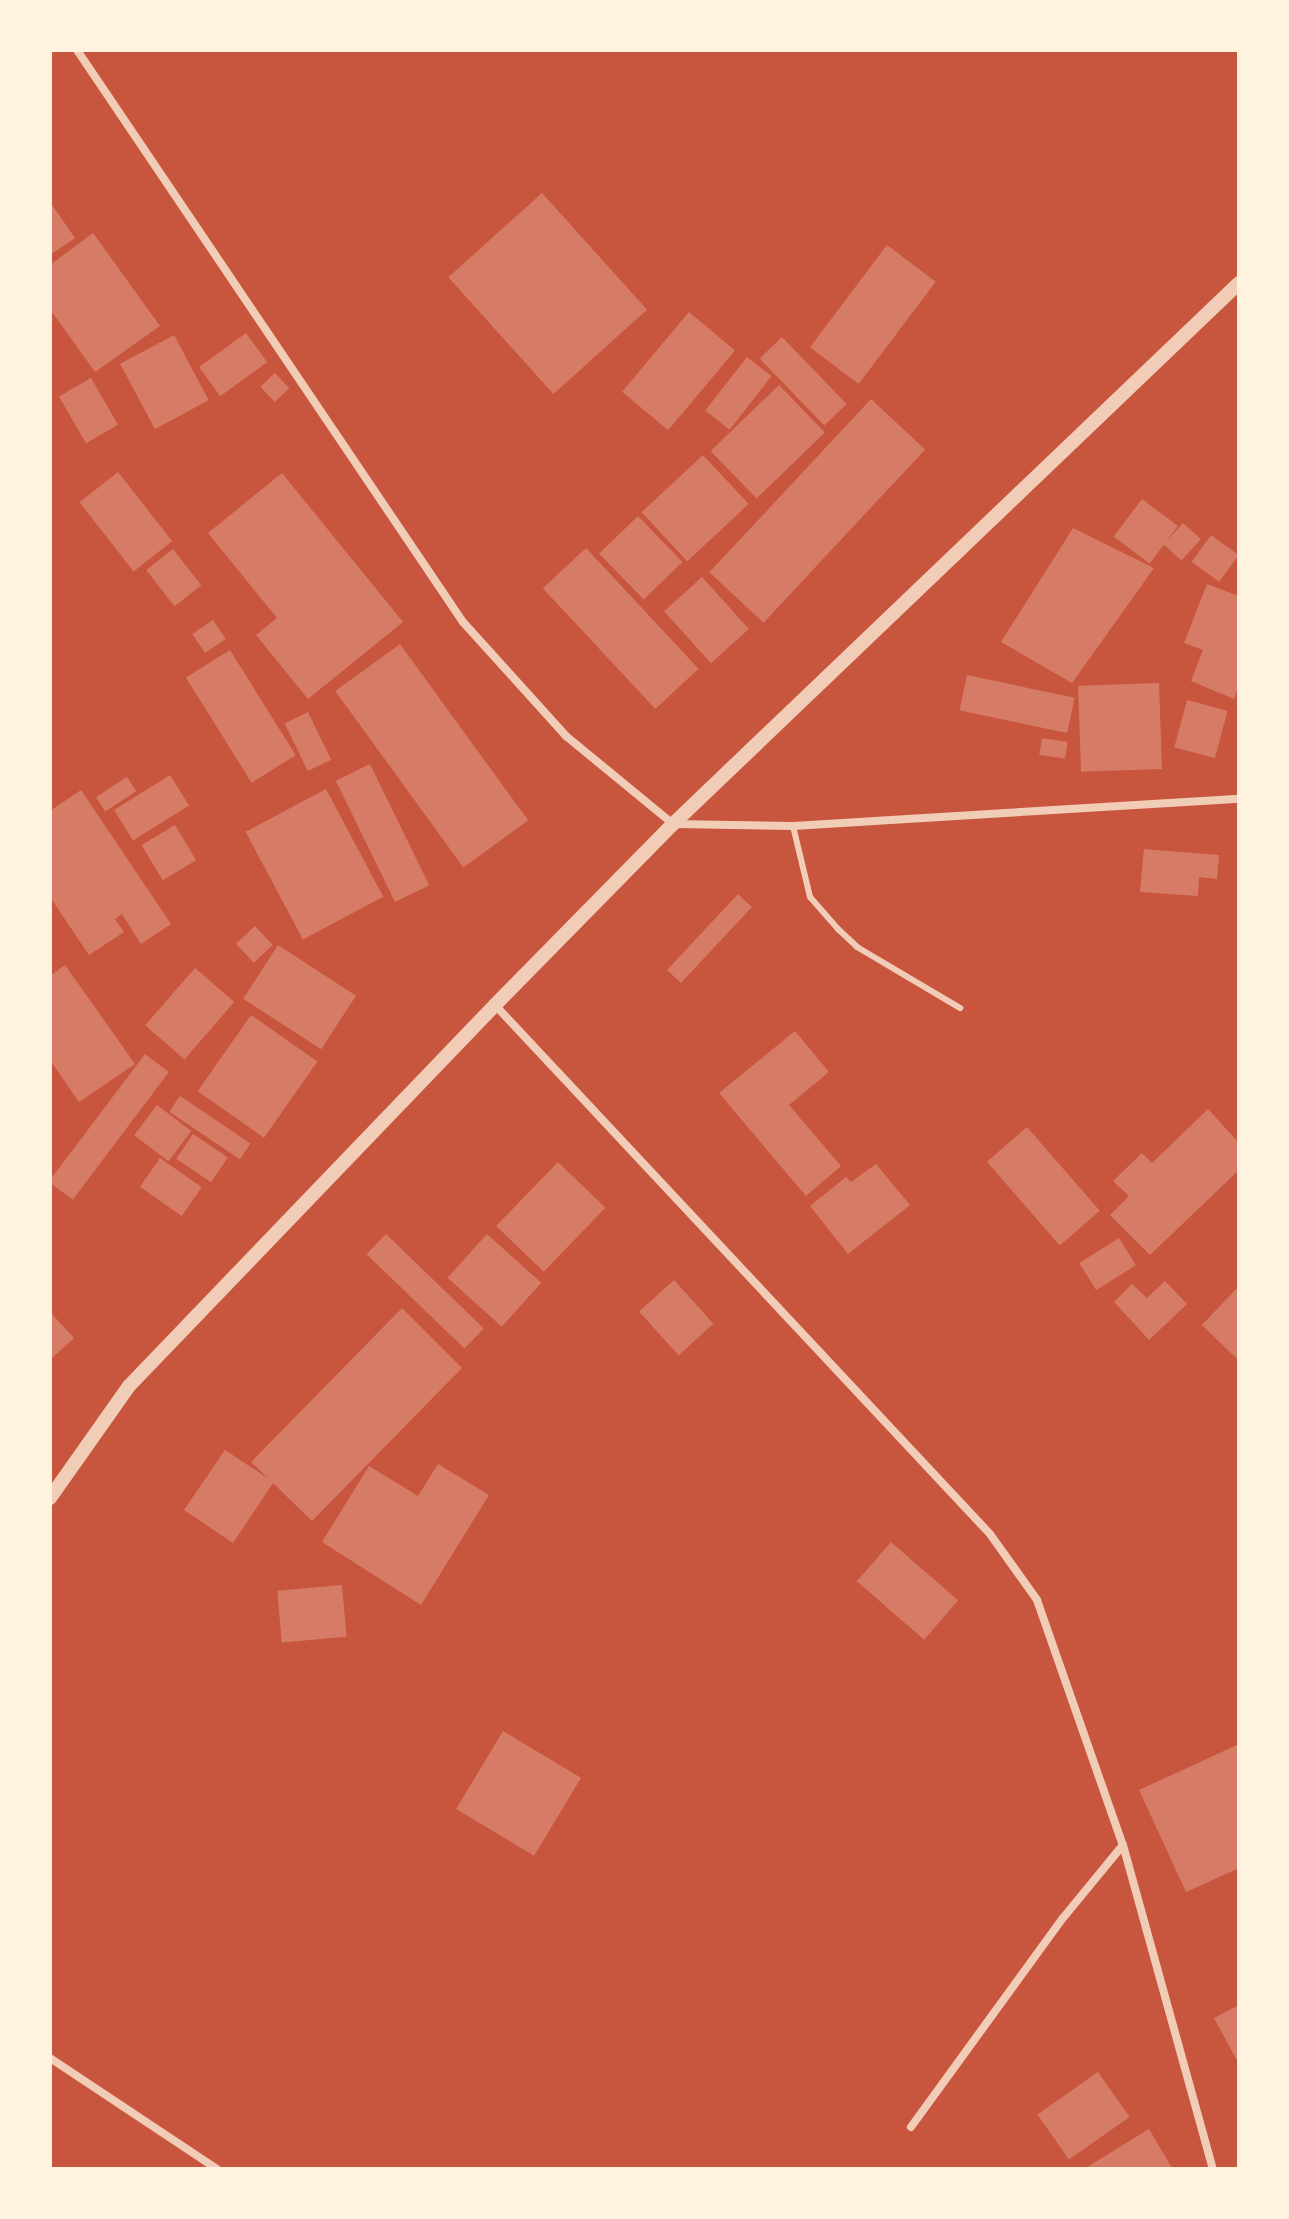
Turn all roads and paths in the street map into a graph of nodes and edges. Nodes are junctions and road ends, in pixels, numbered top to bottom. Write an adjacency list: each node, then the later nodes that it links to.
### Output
1 (77, 50): 4 (street)
2 (1239, 283): 4 (street)
3 (1239, 799): 5 (street)
4 (673, 824): 5 (street); 6 (street)
5 (793, 826): 7 (lane)
6 (495, 1005): 8 (street); 9 (street)
7 (960, 1008)
8 (50, 1498)
9 (1123, 1845): 11 (street); 13 (street)
10 (50, 2058): 12 (street)
11 (911, 2127)
12 (217, 2169)
13 (1213, 2169)

